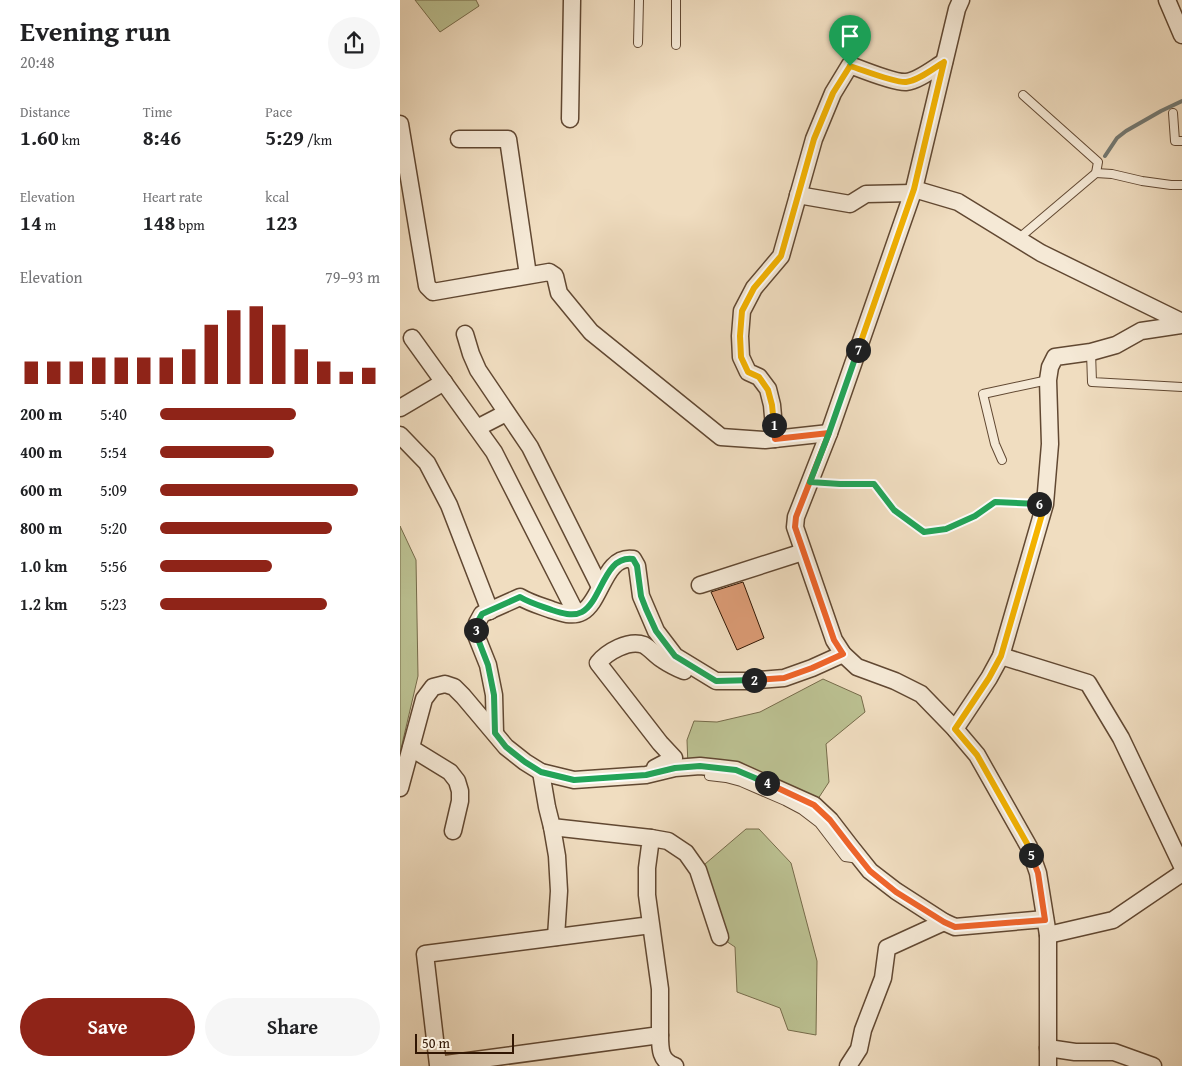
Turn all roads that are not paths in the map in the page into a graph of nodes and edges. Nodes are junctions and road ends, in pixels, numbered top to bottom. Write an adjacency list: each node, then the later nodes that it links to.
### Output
1 (572, 0): 12 (street)
2 (639, 0): 7 (lane)
3 (676, 0): 8 (lane)
4 (961, 0): 9 (street)
5 (1167, 0): 6 (street)
6 (1182, 35)
7 (638, 43)
8 (676, 45)
9 (944, 62): 18 (street); 19 (street)
10 (1023, 95): 16 (lane)
11 (1173, 113): 15 (lane)
12 (570, 119)
13 (400, 124): 21 (street)
14 (459, 139): 21 (street)
15 (1182, 141)
16 (1096, 174): 17 (lane); 20 (lane)
17 (1182, 185)
18 (913, 191): 19 (street); 20 (street); 32 (street)
19 (798, 195): 34 (street)
20 (1018, 239): 22 (street)
21 (528, 276): 34 (street)
22 (1182, 323): 25 (street)
23 (464, 334): 30 (street)
24 (412, 338): 27 (street)
25 (1091, 352): 26 (street); 28 (lane)
26 (1048, 380): 35 (lane); 42 (street)
27 (444, 382): 29 (street); 31 (street)
28 (1182, 387)
29 (400, 408)
30 (506, 413): 31 (street); 38 (street)
31 (478, 428): 40 (street)
32 (829, 433): 34 (street); 36 (street)
33 (400, 435): 39 (street)
34 (775, 439)
35 (1002, 460)
36 (803, 552): 37 (street); 41 (street)
37 (700, 585)
38 (600, 587): 40 (street); 43 (street)
39 (490, 611): 40 (street); 45 (street)
40 (576, 613)
41 (843, 654): 43 (street); 44 (street)
42 (1001, 656): 44 (street); 55 (street)
43 (716, 681): 48 (street)
44 (955, 729): 59 (street)
45 (495, 733): 46 (street); 47 (street)
46 (411, 748): 50 (street); 52 (street)
47 (541, 772): 48 (street); 51 (street)
48 (646, 775): 54 (street)
49 (708, 776): 54 (lane)
50 (400, 788)
51 (552, 827): 53 (street); 60 (street)
52 (453, 831)
53 (651, 838): 58 (street); 61 (street)
54 (861, 860): 57 (street)
55 (1182, 866)
56 (1182, 873): 59 (street)
57 (944, 922): 59 (street); 66 (street)
58 (651, 925): 60 (street); 62 (street)
59 (1046, 927): 63 (street)
60 (556, 937): 64 (street)
61 (720, 937)
62 (660, 1034): 64 (street); 65 (street)
63 (1048, 1048): 67 (street); 68 (street)
64 (462, 1064)
65 (675, 1066)
66 (848, 1066)
67 (1048, 1066)
68 (1153, 1066)

